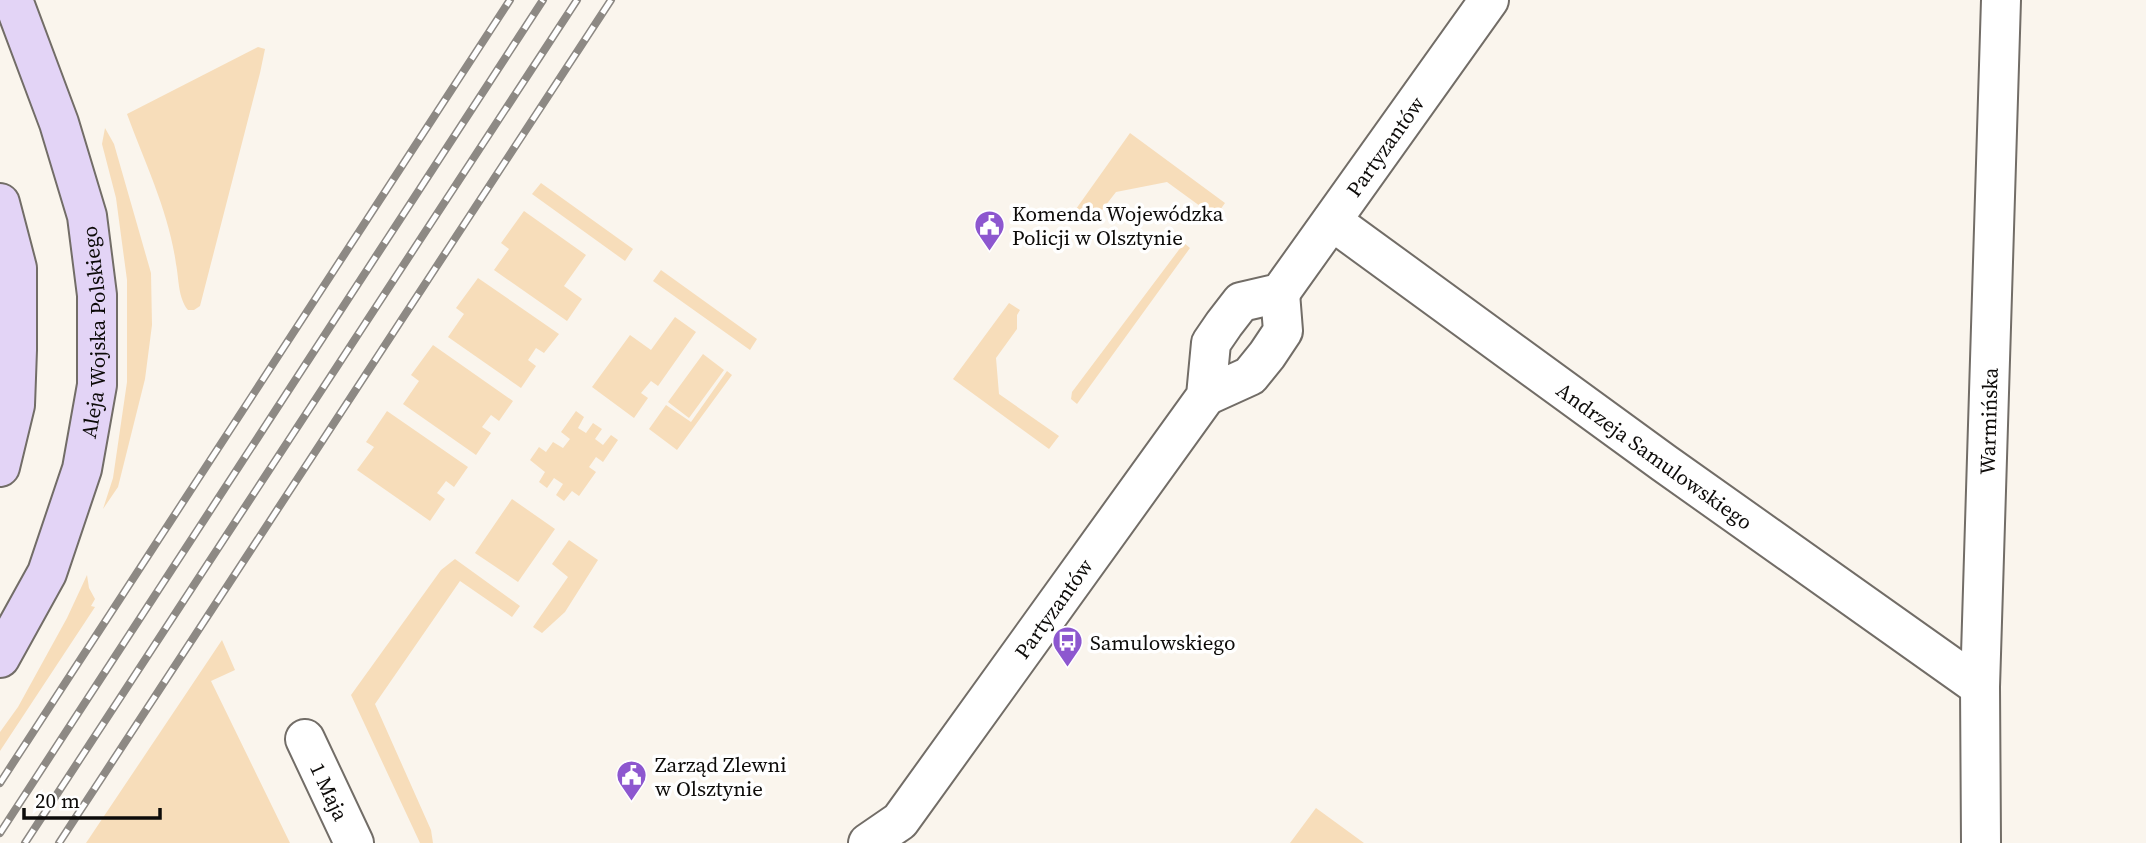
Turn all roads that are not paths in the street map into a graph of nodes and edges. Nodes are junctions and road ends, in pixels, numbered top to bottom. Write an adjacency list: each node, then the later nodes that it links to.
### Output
1 (13, 0): 9 (main road, Aleja Wojska Polskiego)
2 (1489, 0): 5 (street, Partyzantów)
3 (2001, 0): 10 (street, Warmińska)
4 (0, 203): 8 (main road)
5 (1332, 221): 6 (street, Partyzantów); 10 (street, Andrzeja Samulowskiego)
6 (1280, 292): 7 (street, Partyzantów); 7 (street)
7 (1206, 396): 12 (street, Partyzantów)
8 (0, 467)
9 (0, 658)
10 (1980, 687): 15 (street, Warmińska)
11 (306, 739): 13 (street, 1 Maja)
12 (897, 832): 14 (street, Partyzantów)
13 (354, 843)
14 (868, 843)
15 (1981, 843)

